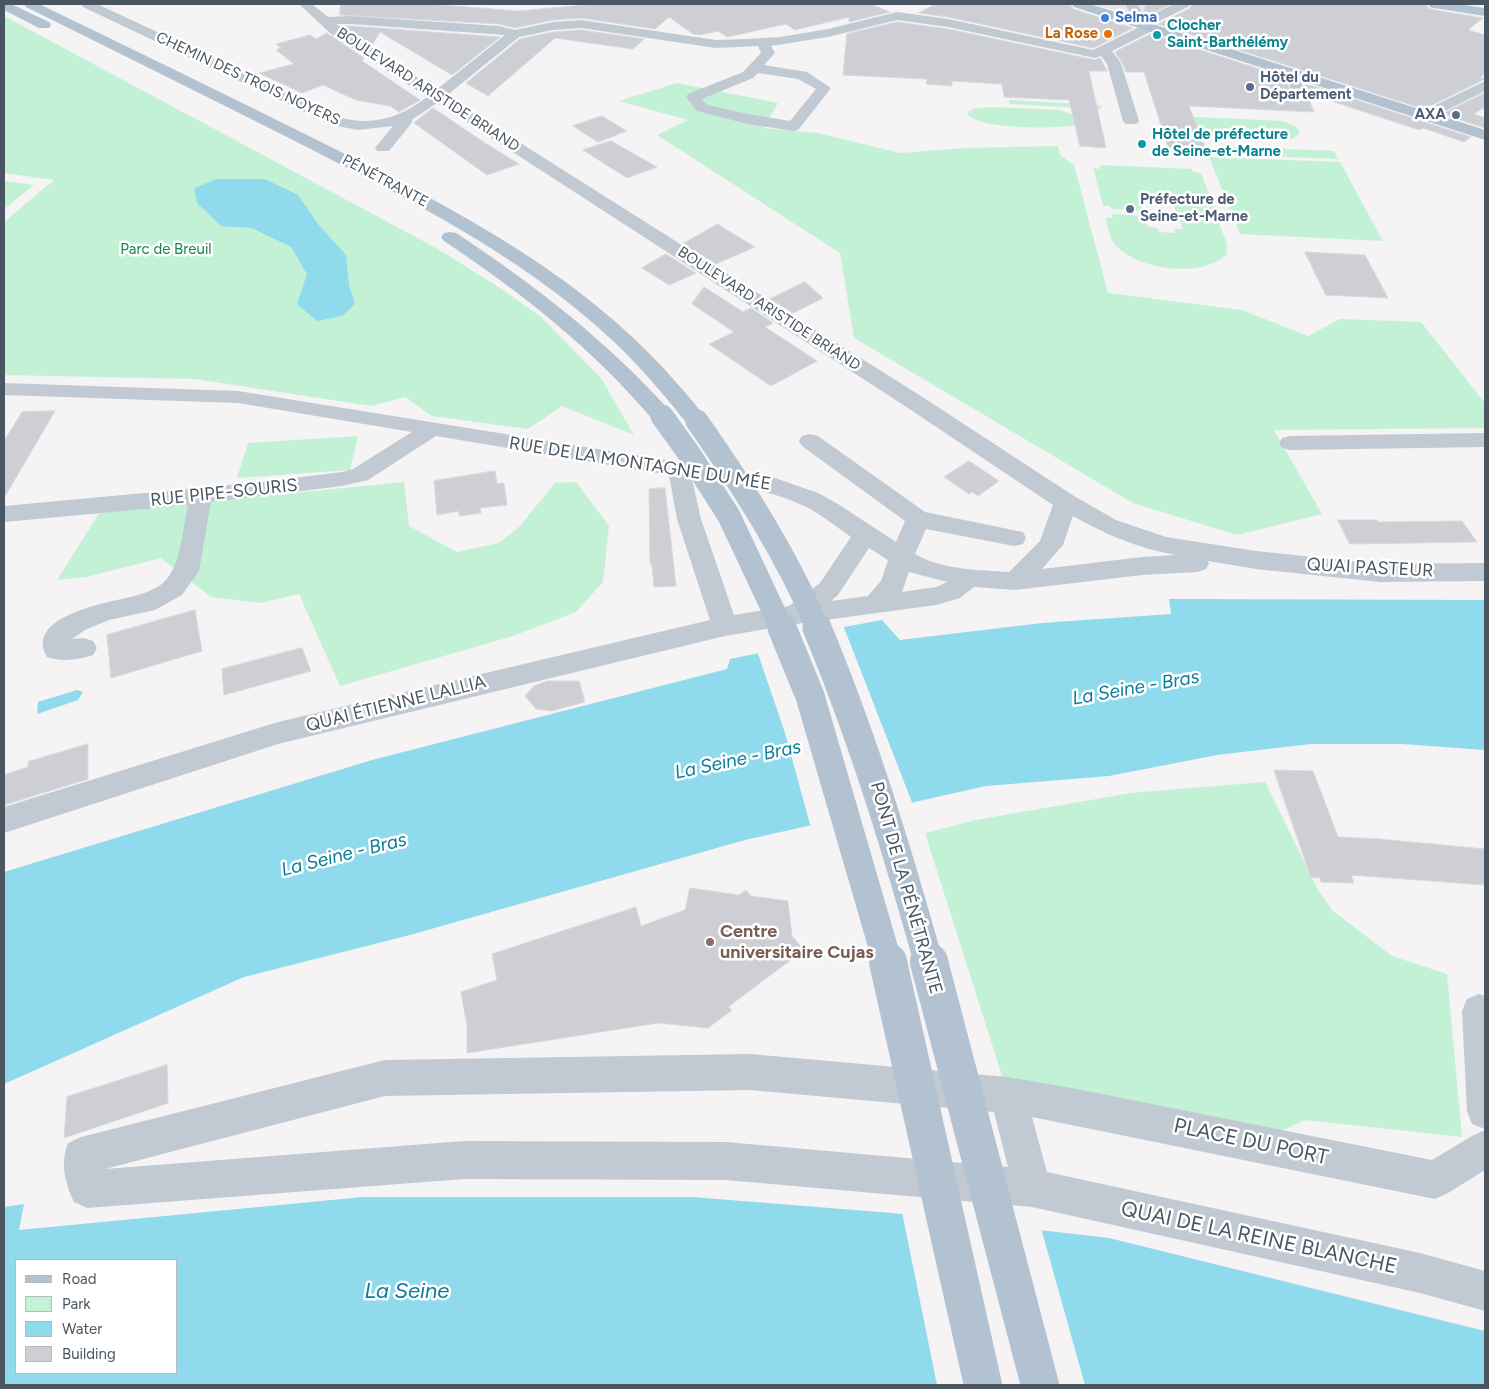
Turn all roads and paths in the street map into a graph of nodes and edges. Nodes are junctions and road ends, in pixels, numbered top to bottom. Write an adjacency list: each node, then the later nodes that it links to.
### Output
1 (30, 4): 30 (main road, PÉNÉTRANTE)
2 (87, 4): 23 (street, CHEMIN DES TROIS NOYERS)
3 (305, 4): 12 (street, BOULEVARD ARISTIDE BRIAND)
4 (914, 4): 11 (street)
5 (1078, 4): 13 (main road)
6 (1131, 4): 13 (street)
7 (1184, 4): 13 (street)
8 (1434, 4): 10 (main road)
9 (4, 5): 26 (main road)
10 (1485, 12)
11 (897, 16): 15 (street); 16 (street)
12 (323, 21): 14 (street); 20 (street, BOULEVARD ARISTIDE BRIAND)
13 (1147, 25): 16 (street); 18 (main road)
14 (515, 34): 15 (street); 20 (street, CHEMIN DES TROIS NOYERS)
15 (763, 42): 17 (street)
16 (1103, 50): 24 (street)
17 (754, 68): 17 (street)
18 (1296, 74): 21 (street); 22 (main road)
19 (1485, 85): 22 (street)
20 (438, 95): 23 (street, CHEMIN DES TROIS NOYERS); 37 (street, BOULEVARD ARISTIDE BRIAND)
21 (1302, 96)
22 (1426, 115): 25 (main road)
23 (405, 118): 27 (street)
24 (1131, 121)
25 (1485, 135)
26 (278, 144)
27 (382, 148)
28 (434, 227): 58 (main road, PÉNÉTRANTE, bridge)
29 (4, 389): 31 (street, RUE DE LA MONTAGNE DU MÉE)
30 (697, 421): 59 (main road, PONT DE LA PÉNÉTRANTE, bridge)
31 (431, 430): 35 (street, RUE DE LA MONTAGNE DU MÉE); 36 (street, RUE PIPE-SOURIS)
32 (1485, 440): 34 (street)
33 (810, 441): 39 (street)
34 (1290, 443)
35 (679, 469): 40 (street, RUE DE LA MONTAGNE DU MÉE); 49 (street)
36 (201, 496): 38 (street, RUE PIPE-SOURIS); 50 (street)
37 (1066, 502): 43 (street, BOULEVARD ARISTIDE BRIAND); 46 (street)
38 (4, 514)
39 (918, 519): 41 (street); 42 (street)
40 (865, 535): 42 (street, RUE DE LA MONTAGNE DU MÉE); 48 (street)
41 (1014, 538)
42 (901, 557): 45 (street, RUE DE LA MONTAGNE DU MÉE); 47 (street)
43 (1256, 560): 44 (street, QUAI PASTEUR); 46 (street, RUE DE LA MONTAGNE DU MÉE)
44 (1485, 572)
45 (969, 578): 46 (street, RUE DE LA MONTAGNE DU MÉE); 47 (street, QUAI ÉTIENNE LALLIA)
46 (1015, 581)
47 (875, 605): 48 (street, QUAI ÉTIENNE LALLIA)
48 (796, 614): 49 (street, QUAI ÉTIENNE LALLIA)
49 (725, 626): 51 (street, QUAI ÉTIENNE LALLIA)
50 (84, 648)
51 (4, 820)
52 (1485, 1013): 54 (street)
53 (1008, 1096): 55 (street, PLACE DU PORT); 56 (street); 56 (street, PLACE DU PORT)
54 (1485, 1111)
55 (1485, 1149)
56 (1032, 1188): 57 (street, QUAI DE LA REINE BLANCHE)
57 (1485, 1292)
58 (983, 1385)
59 (1040, 1385)

